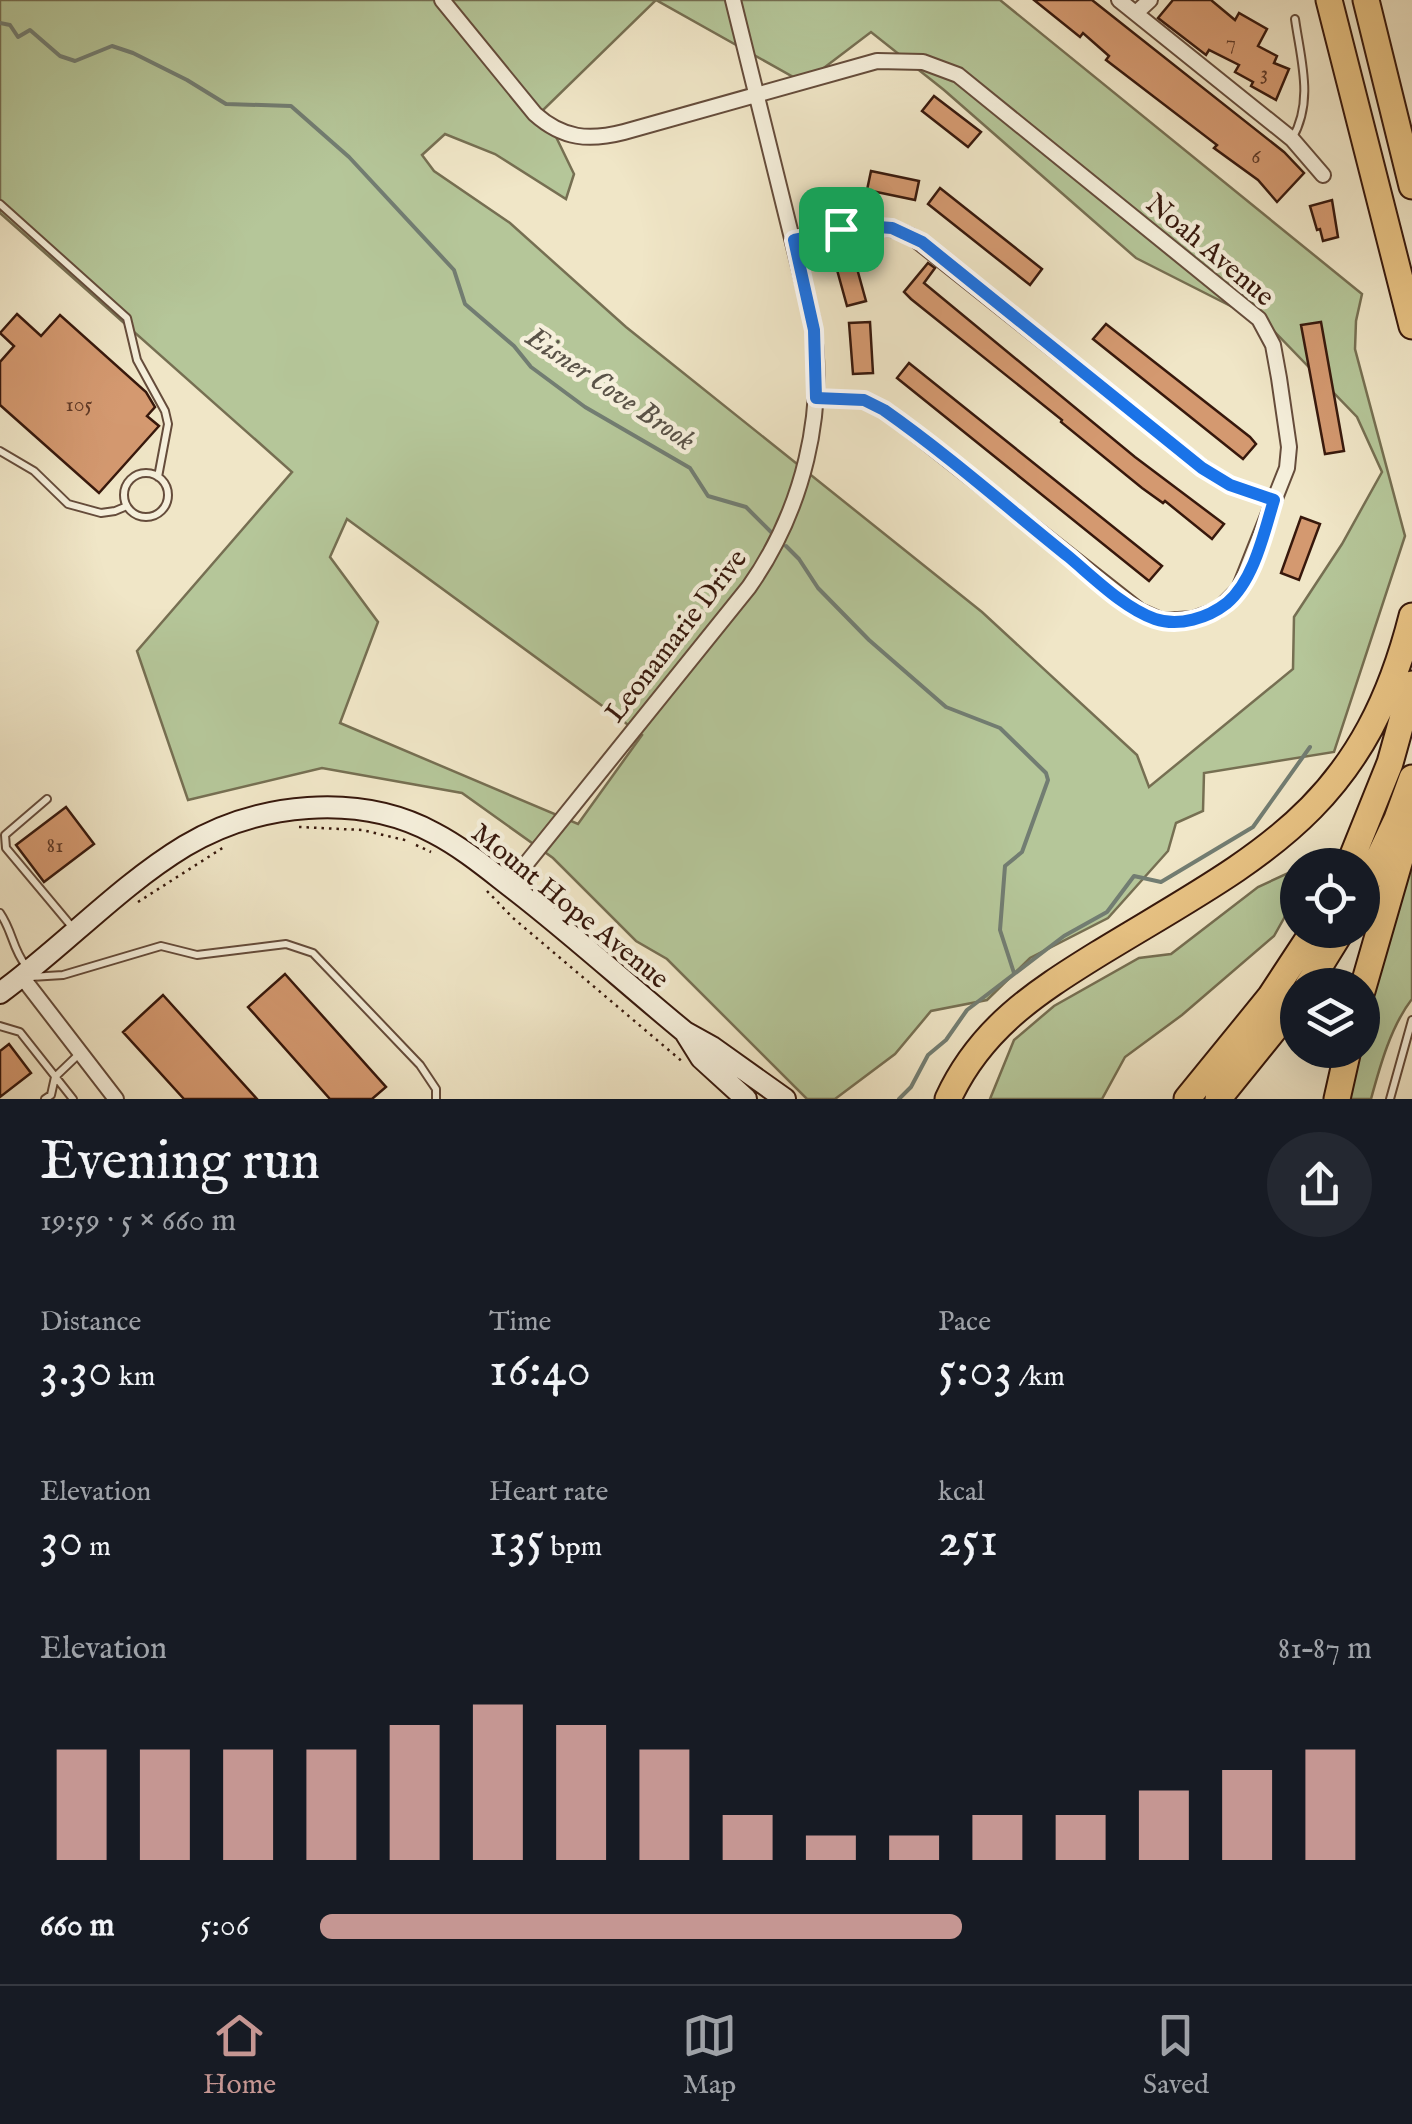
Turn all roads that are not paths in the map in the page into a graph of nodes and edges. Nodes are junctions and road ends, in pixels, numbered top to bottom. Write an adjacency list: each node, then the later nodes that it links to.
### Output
1 (442, 0): 9 (street)
2 (732, 0): 9 (street, Leonamarie Drive)
3 (1120, 0): 7 (street)
4 (1150, 0): 7 (street)
5 (1326, 0): 15 (highway)
6 (1366, 0): 12 (highway)
7 (1136, 13): 10 (street)
8 (1296, 19): 10 (lane)
9 (757, 92): 14 (street, Leonamarie Drive); 19 (street, Noah Avenue)
10 (1292, 139): 11 (street)
11 (1323, 175)
12 (1412, 186)
13 (0, 204): 18 (lane)
14 (794, 240): 16 (street, Leonamarie Drive); 19 (street)
15 (1412, 326)
16 (816, 398): 19 (street, Noah Avenue); 28 (street, Leonamarie Drive)
17 (0, 451): 20 (lane)
18 (158, 477): 20 (lane); 20 (lane)
19 (1274, 500)
20 (126, 506)
21 (1412, 616): 48 (highway)
22 (1412, 684): 26 (highway)
23 (1412, 778): 27 (highway)
24 (47, 799): 30 (lane)
25 (1412, 818): 32 (highway)
26 (1356, 848)
27 (1380, 855)
28 (509, 885): 30 (street, Mount Hope Avenue); 38 (street, Mount Hope Avenue)
29 (0, 913): 33 (lane)
30 (76, 933): 33 (street, Mount Hope Avenue)
31 (1302, 948): 49 (highway)
32 (1369, 968)
33 (26, 974): 34 (street, Mount Hope Avenue); 39 (street); 45 (lane)
34 (0, 993)
35 (1412, 1020): 52 (lane)
36 (1280, 1022): 50 (highway)
37 (0, 1026): 41 (lane)
38 (684, 1032): 46 (street, Mount Hope Avenue); 47 (street, Mount Hope Avenue)
39 (80, 1053): 41 (lane); 44 (street)
40 (1344, 1068): 51 (highway)
41 (55, 1077): 42 (lane); 43 (lane)
42 (45, 1099)
43 (73, 1099)
44 (116, 1099)
45 (436, 1099)
46 (746, 1099)
47 (786, 1099)
48 (948, 1099)
49 (1187, 1099)
50 (1218, 1099)
51 (1337, 1099)
52 (1390, 1099)

